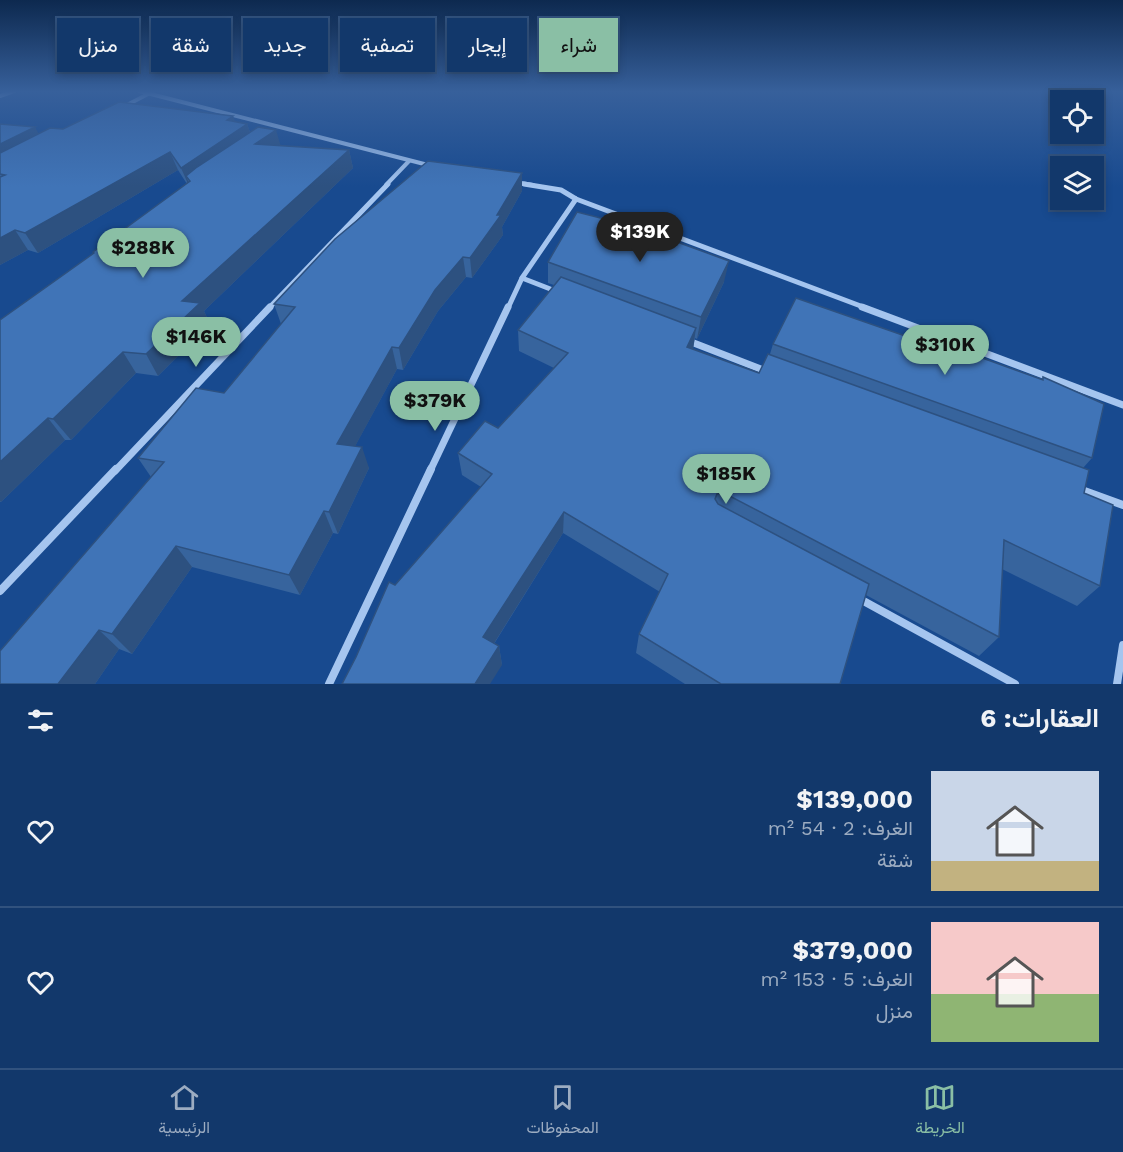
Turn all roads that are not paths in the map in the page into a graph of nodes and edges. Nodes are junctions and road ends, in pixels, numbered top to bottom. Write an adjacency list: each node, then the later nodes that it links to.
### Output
1 (264, 123): 2 (street)
2 (280, 127): 3 (street); 4 (street)
3 (270, 134)
4 (409, 161): 5 (street); 15 (street)
5 (444, 168)
6 (514, 181): 7 (street)
7 (576, 199): 8 (street); 12 (street)
8 (522, 278): 9 (street); 18 (street)
9 (566, 295)
10 (678, 337): 11 (street)
11 (778, 375)
12 (1123, 405)
13 (1067, 484): 14 (street)
14 (1123, 505)
15 (0, 591)
16 (849, 594): 19 (street)
17 (1123, 645): 20 (street)
18 (329, 684)
19 (1015, 684)
20 (1117, 684)

